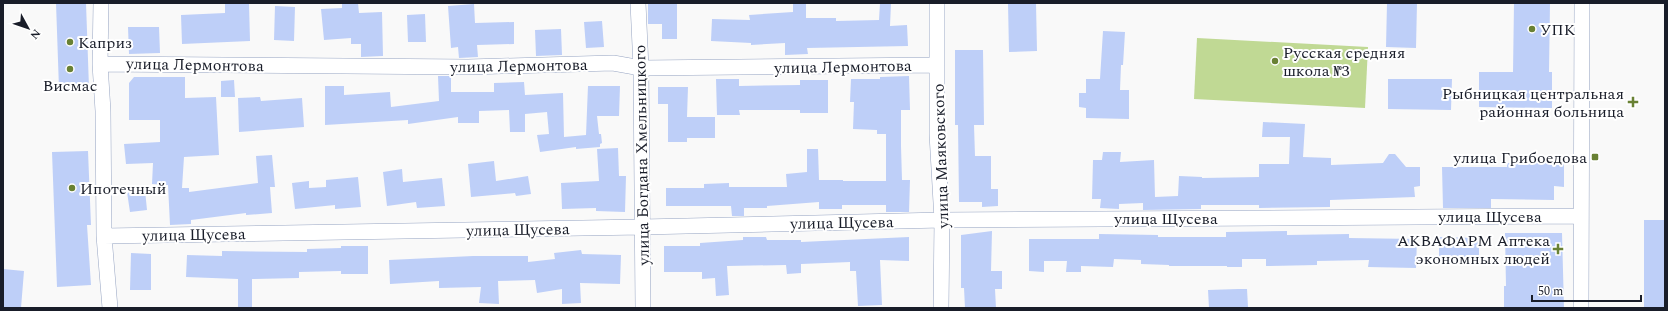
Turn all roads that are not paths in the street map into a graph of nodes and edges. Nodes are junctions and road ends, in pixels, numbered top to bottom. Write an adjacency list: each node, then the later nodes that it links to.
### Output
1 (101, 3): 5 (street)
2 (638, 3): 7 (street, улица Богдана Хмельницкого)
3 (937, 3): 6 (street, улица Маяковского)
4 (1582, 3): 8 (street)
5 (100, 64): 7 (street, улица Лермонтова); 11 (street)
6 (937, 65): 7 (street, улица Лермонтова); 9 (street, улица Маяковского)
7 (640, 68): 10 (street, улица Богдана Хмельницкого)
8 (1580, 216): 9 (street, улица Щусева); 15 (street)
9 (942, 220): 10 (street, улица Щусева); 14 (street, улица Маяковского)
10 (642, 227): 11 (street, улица Щусева); 13 (street, улица Богдана Хмельницкого)
11 (104, 236): 12 (street)
12 (110, 308)
13 (642, 308)
14 (941, 308)
15 (1581, 308)

